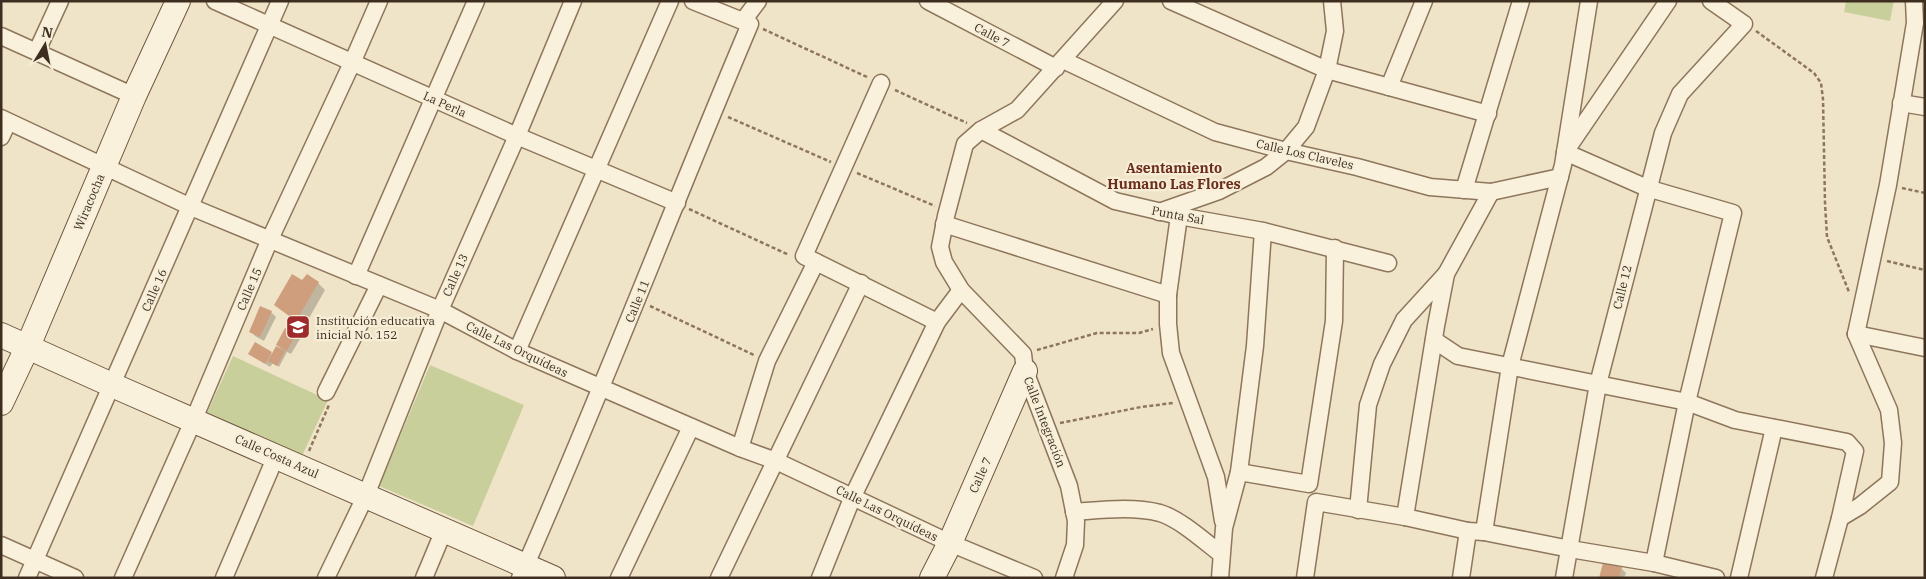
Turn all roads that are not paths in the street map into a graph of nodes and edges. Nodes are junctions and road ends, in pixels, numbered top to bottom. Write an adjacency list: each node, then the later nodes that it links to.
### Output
1 (60, 1): 25 (street)
2 (178, 1): 31 (street, Wiracocha)
3 (215, 1): 22 (street, La Perla)
4 (280, 1): 22 (street, Calle 16)
5 (379, 1): 26 (street, Calle 15)
6 (476, 1): 32 (street)
7 (574, 1): 38 (street, Calle 13)
8 (670, 1): 43 (street)
9 (693, 1): 21 (street)
10 (758, 1): 21 (street, Calle 11)
11 (928, 1): 27 (street, Calle 7)
12 (1115, 1): 27 (street, Calle Integración)
13 (1171, 1): 28 (street)
14 (1332, 1): 28 (street)
15 (1424, 1): 30 (street)
16 (1521, 1): 35 (street)
17 (1589, 1): 41 (street)
18 (1668, 1): 41 (street)
19 (1914, 1): 23 (street)
20 (1714, 2): 45 (street, Calle 12)
21 (747, 22): 48 (street, Calle 11)
22 (270, 24): 26 (street, La Perla); 49 (street, Calle 16)
23 (1920, 24): 33 (street)
24 (1, 36): 25 (street)
25 (37, 51): 31 (street)
26 (352, 63): 32 (street, La Perla); 54 (street, Calle 15)
27 (1060, 64): 37 (street, Calle Integración); 40 (street, Calle Los Claveles)
28 (1327, 70): 30 (street); 40 (street)
29 (880, 83): 56 (street)
30 (1389, 87): 35 (street)
31 (134, 96): 42 (street, Wiracocha)
32 (433, 99): 38 (street, La Perla); 59 (street)
33 (1900, 103): 34 (street); 66 (street)
34 (1925, 107)
35 (1488, 114): 46 (street)
36 (5, 120): 39 (street); 42 (street, Calle Las Orquídeas)
37 (982, 130): 50 (street, Punta Sal); 52 (street, Calle Integración)
38 (517, 136): 43 (street, La Perla); 64 (street, Calle 13)
39 (1, 137)
40 (1286, 151): 46 (street, Calle Los Claveles); 50 (street)
41 (1565, 152): 44 (street); 45 (street)
42 (104, 166): 49 (street, Calle Las Orquídeas); 69 (street, Wiracocha)
43 (595, 169): 48 (street, La Perla); 71 (street)
44 (1560, 177): 47 (street, Calle Los Claveles); 73 (street)
45 (1647, 188): 74 (street, Calle 12); 78 (street)
46 (1464, 190): 47 (street, Calle Los Claveles)
47 (1491, 192): 58 (street)
48 (677, 204): 76 (street, Calle 11)
49 (192, 207): 54 (street, Calle Las Orquídeas); 75 (street, Calle 16)
50 (1160, 212): 51 (street, Punta Sal)
51 (1179, 216): 53 (street, Punta Sal); 63 (street)
52 (944, 224): 62 (street, Calle Integración); 63 (street)
53 (1263, 230): 55 (street, Punta Sal); 86 (street)
54 (270, 238): 59 (street, Calle Las Orquídeas); 80 (street, Calle 15)
55 (1335, 248): 57 (street, Punta Sal); 86 (street)
56 (810, 259): 60 (street); 83 (street)
57 (1388, 263)
58 (1446, 274): 68 (street); 89 (street)
59 (356, 276): 61 (street, Calle Las Orquídeas)
60 (861, 284): 65 (street); 85 (street)
61 (379, 285): 64 (street, Calle Las Orquídeas); 77 (street)
62 (961, 290): 65 (street); 72 (street, Calle Integración)
63 (1168, 295): 93 (street)
64 (440, 310): 71 (street, Calle Las Orquídeas); 87 (street, Calle 13)
65 (937, 322): 88 (street)
66 (1858, 327): 70 (street); 92 (street)
67 (1, 335): 69 (street, Calle Costa Azul)
68 (1434, 340): 73 (street); 91 (street)
69 (28, 346): 75 (street, Calle Costa Azul); 79 (street, Wiracocha)
70 (1925, 348)
71 (517, 351): 76 (street, Calle Las Orquídeas)
72 (1024, 362): 90 (street, Calle Integración); 96 (street, Calle 7)
73 (1510, 366): 74 (street); 95 (street)
74 (1598, 384): 78 (street); 98 (street, Calle 12)
75 (112, 385): 80 (street, Calle Costa Azul); 100 (street, Calle 16)
76 (601, 387): 81 (street, Calle Las Orquídeas); 102 (street, Calle 11)
77 (326, 392)
78 (1686, 402): 82 (street); 101 (street)
79 (1, 403)
80 (194, 419): 84 (street, Calle Costa Azul); 107 (street, Calle 15)
81 (691, 427): 83 (street, Calle Las Orquídeas); 112 (street)
82 (1774, 428): 92 (street); 121 (street)
83 (740, 448): 85 (street, Calle Las Orquídeas)
84 (276, 456): 87 (street, Calle Costa Azul); 108 (street)
85 (776, 461): 88 (street, Calle Las Orquídeas); 113 (street)
86 (1239, 472): 93 (street)
87 (366, 495): 94 (street, Calle Costa Azul); 109 (street, Calle 13)
88 (853, 496): 96 (street, Calle Las Orquídeas); 114 (street)
89 (1358, 510): 91 (street); 103 (street)
90 (1074, 512): 99 (street); 117 (street, Calle Integración)
91 (1405, 517): 95 (street)
92 (1840, 518): 122 (street)
93 (1224, 528): 99 (street)
94 (444, 530): 102 (street, Calle Costa Azul); 110 (street)
95 (1476, 532): 98 (street); 119 (street)
96 (950, 543): 115 (street, Calle 7); 116 (street, Calle Las Orquídeas)
97 (1, 545): 100 (street)
98 (1570, 550): 101 (street); 120 (street, Calle 12)
99 (1221, 554): 118 (street)
100 (36, 560): 105 (street, Calle 16); 106 (street)
101 (1654, 562): 104 (street)
102 (523, 572): 111 (street, Calle Costa Azul)
103 (1310, 576)
104 (1712, 577)
105 (27, 578)
106 (75, 578)
107 (123, 578)
108 (224, 578)
109 (326, 578)
110 (424, 578)
111 (553, 578)
112 (619, 578)
113 (719, 578)
114 (820, 578)
115 (932, 578)
116 (1034, 578)
117 (1064, 578)
118 (1220, 578)
119 (1461, 578)
120 (1564, 578)
121 (1739, 578)
122 (1824, 578)

